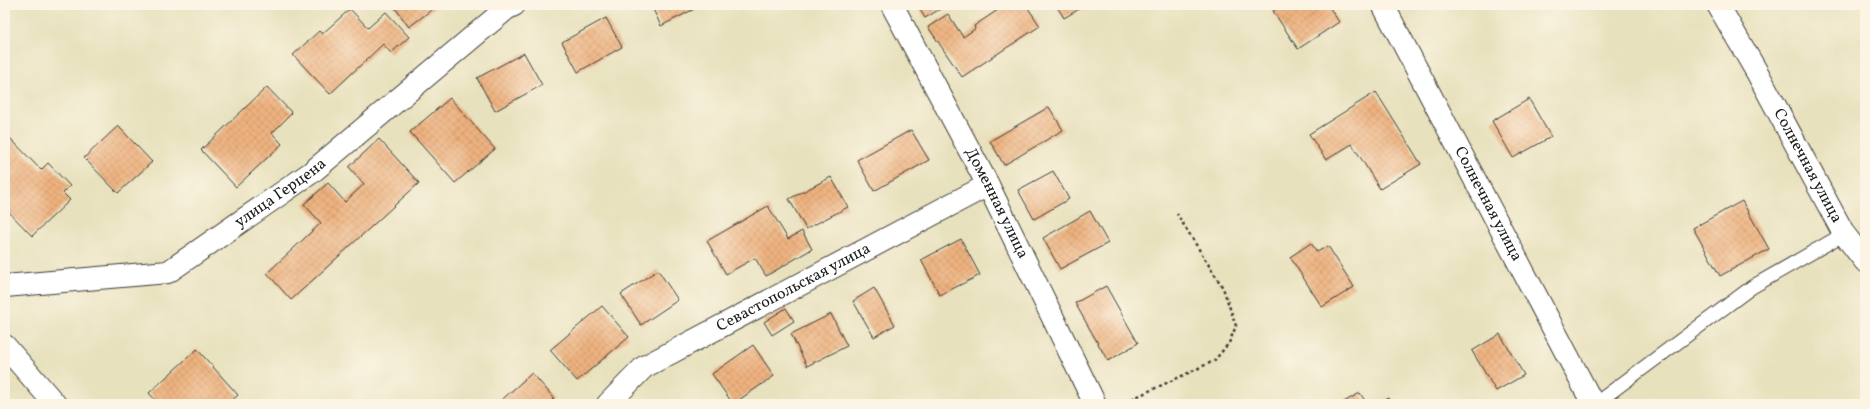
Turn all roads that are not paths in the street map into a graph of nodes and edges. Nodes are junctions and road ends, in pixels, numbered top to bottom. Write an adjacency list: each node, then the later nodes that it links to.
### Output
1 (514, 5): 8 (street, улица Герцена)
2 (892, 5): 5 (street, Доменная улица)
3 (1383, 5): 13 (street, Солнечная улица)
4 (1718, 5): 6 (street, Солнечная улица)
5 (988, 185): 11 (street, Севастопольская улица); 12 (street, Доменная улица)
6 (1844, 234): 7 (street, Солнечная улица); 13 (lane)
7 (1865, 261)
8 (5, 286)
9 (5, 346): 10 (street)
10 (55, 404)
11 (608, 404)
12 (1095, 404)
13 (1594, 404)

